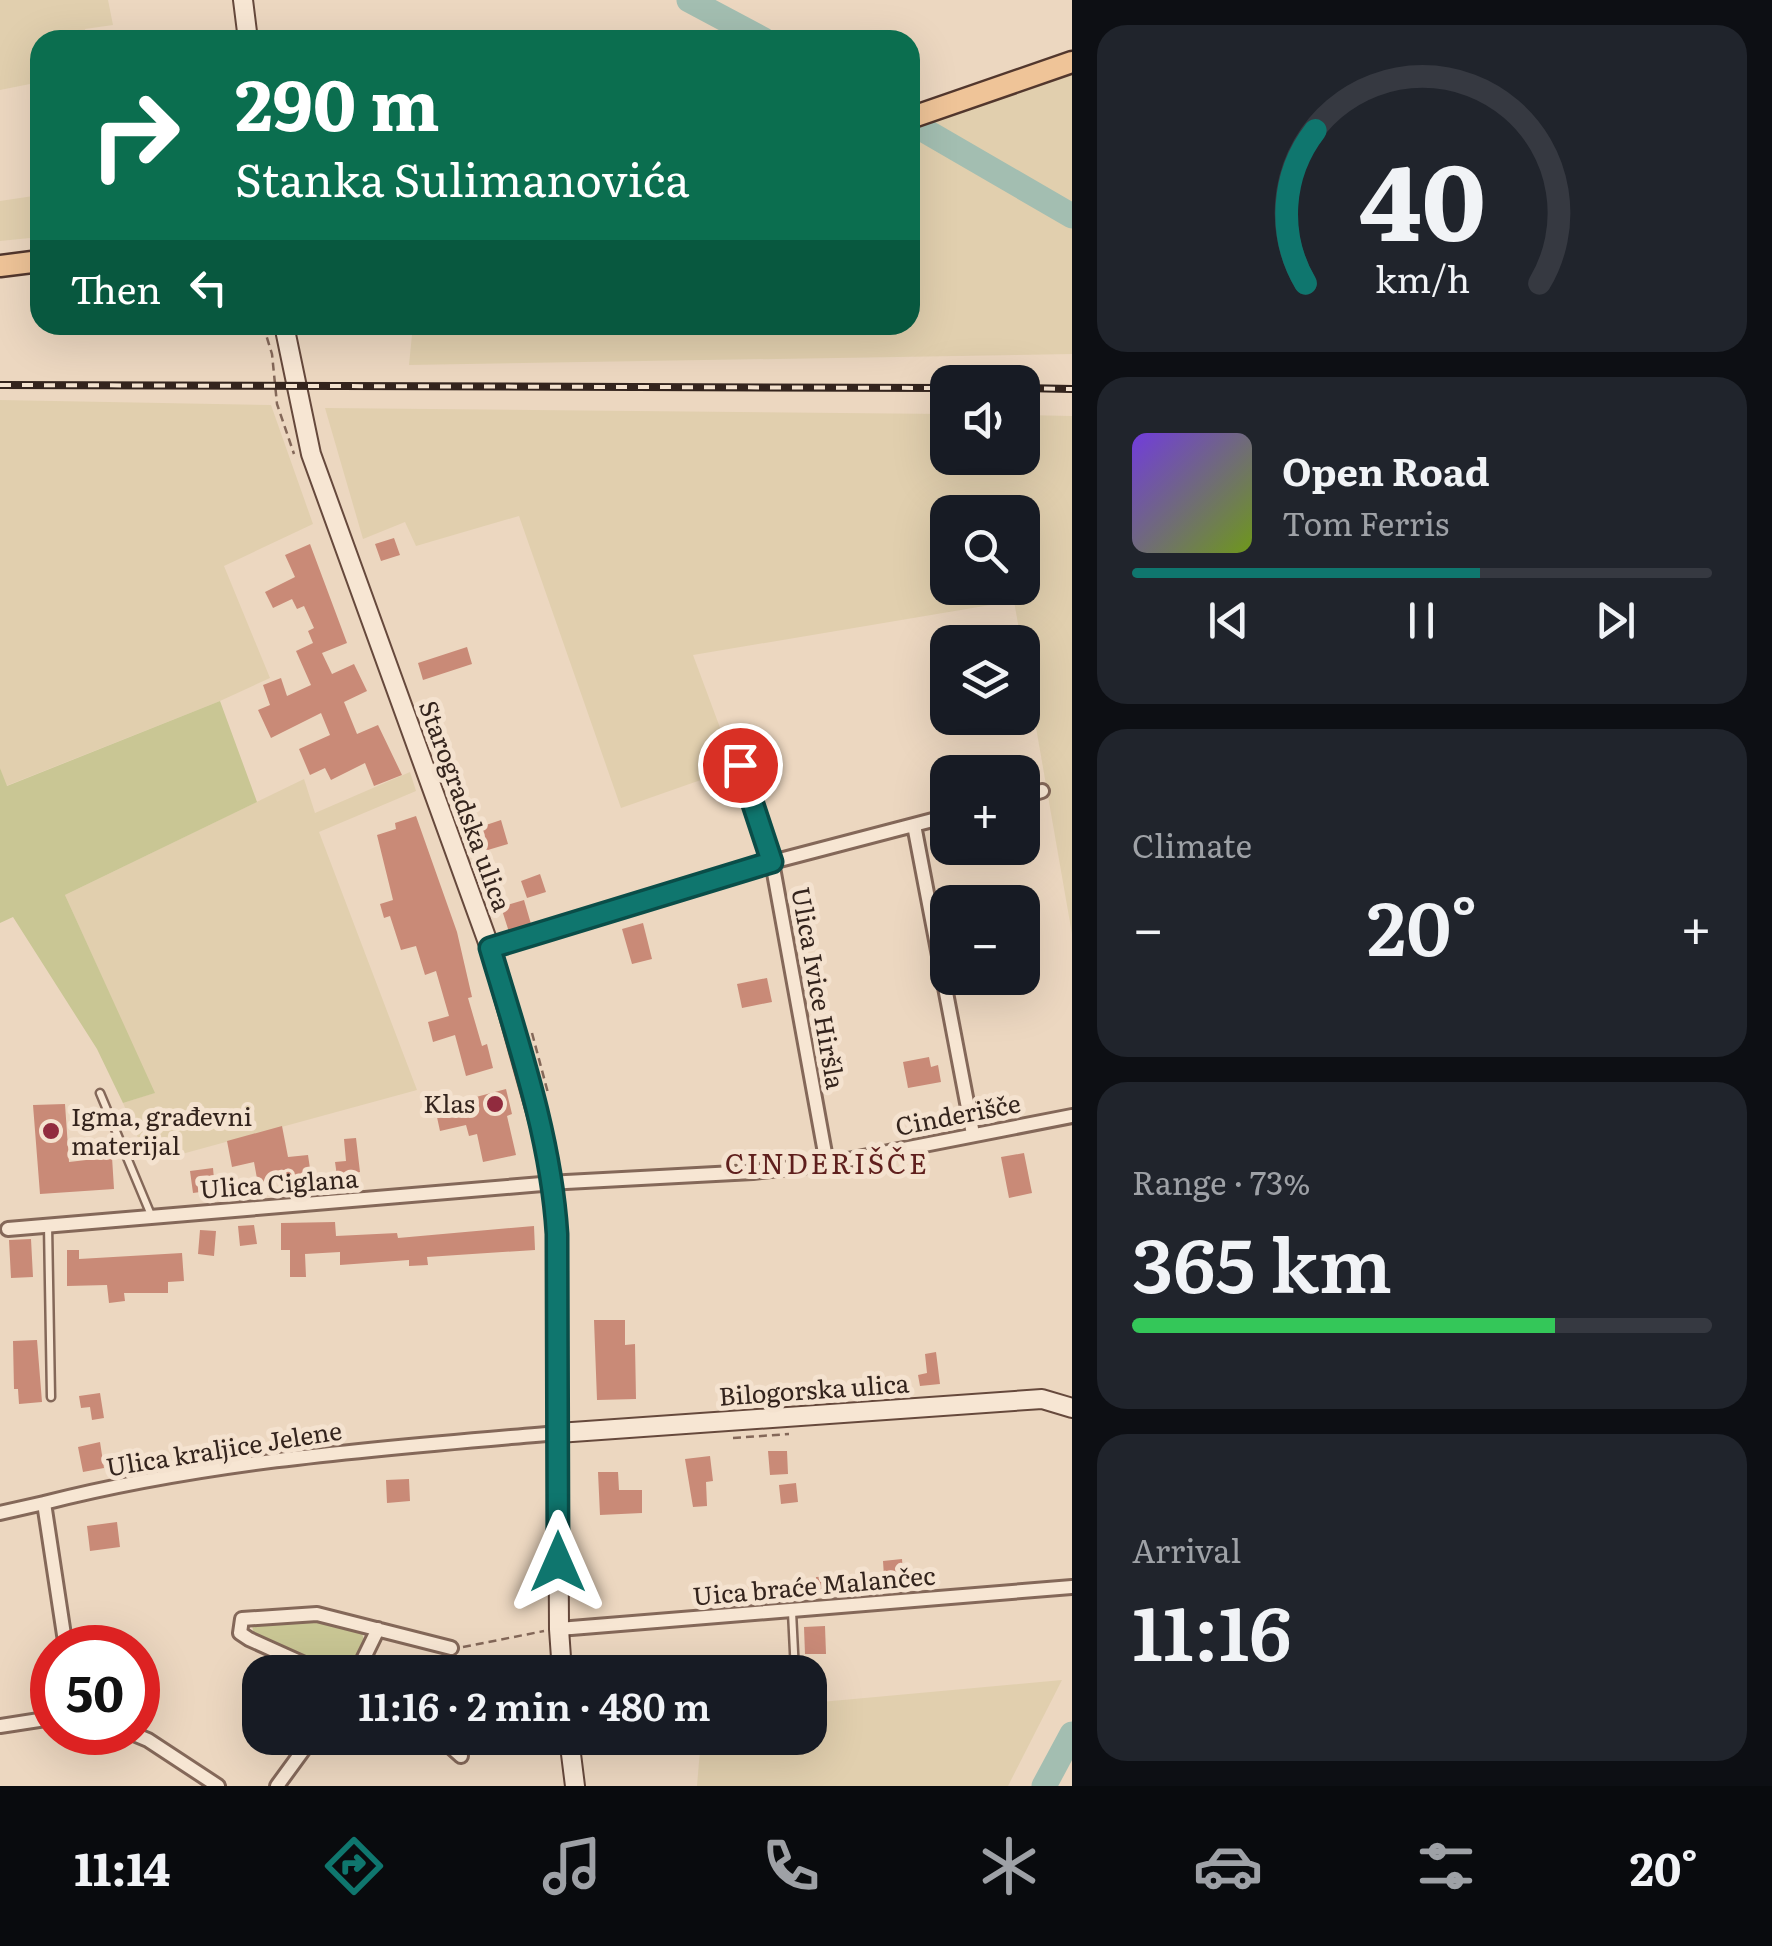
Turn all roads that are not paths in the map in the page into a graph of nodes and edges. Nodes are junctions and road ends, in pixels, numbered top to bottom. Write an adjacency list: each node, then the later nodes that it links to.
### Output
1 (243, 0): 2 (main road)
2 (247, 30)
3 (1072, 62): 4 (main road)
4 (920, 115)
5 (30, 262): 6 (main road)
6 (0, 266)
7 (278, 335): 9 (main road)
8 (286, 335): 9 (main road, Starogradska ulica)
9 (290, 356): 14 (main road, Starogradska ulica)
10 (740, 765): 13 (street, Ulica Ivice Hiršla)
11 (930, 821): 12 (street)
12 (914, 825): 13 (street); 17 (street)
13 (772, 862): 14 (street); 18 (street, Ulica Ivice Hiršla)
14 (490, 948): 19 (main road, Starogradska ulica)
15 (100, 1093): 20 (lane)
16 (1072, 1116): 17 (street, Cinderišče)
17 (973, 1134): 18 (street, Cinderišče)
18 (827, 1164): 19 (street, Cinderišče)
19 (553, 1184): 20 (street, Ulica Ciglana); 25 (main road, Starogradska ulica)
20 (150, 1216): 21 (street, Ulica Ciglana)
21 (48, 1224): 22 (street, Ulica Ciglana); 23 (lane)
22 (8, 1229)
23 (50, 1397)
24 (1072, 1408): 25 (main road, Bilogorska ulica)
25 (558, 1433): 26 (street, Ulica kraljice Jelene); 32 (main road, Starogradska ulica)
26 (44, 1504): 27 (street, Ulica kraljice Jelene); 30 (street)
27 (0, 1513)
28 (1072, 1587): 29 (street, Uica braće Malančec)
29 (792, 1612): 32 (street, Uica braće Malančec); 37 (lane)
30 (62, 1625)
31 (378, 1629): 33 (street); 34 (street); 35 (street)
32 (552, 1630): 36 (main road, Starogradska ulica)
33 (451, 1648)
34 (284, 1655)
35 (365, 1655)
36 (558, 1655)
37 (794, 1655)
38 (30, 1721): 39 (street)
39 (0, 1726)
40 (160, 1748): 43 (street)
41 (300, 1755): 44 (street)
42 (571, 1755): 45 (main road)
43 (218, 1786)
44 (278, 1786)
45 (575, 1786)

